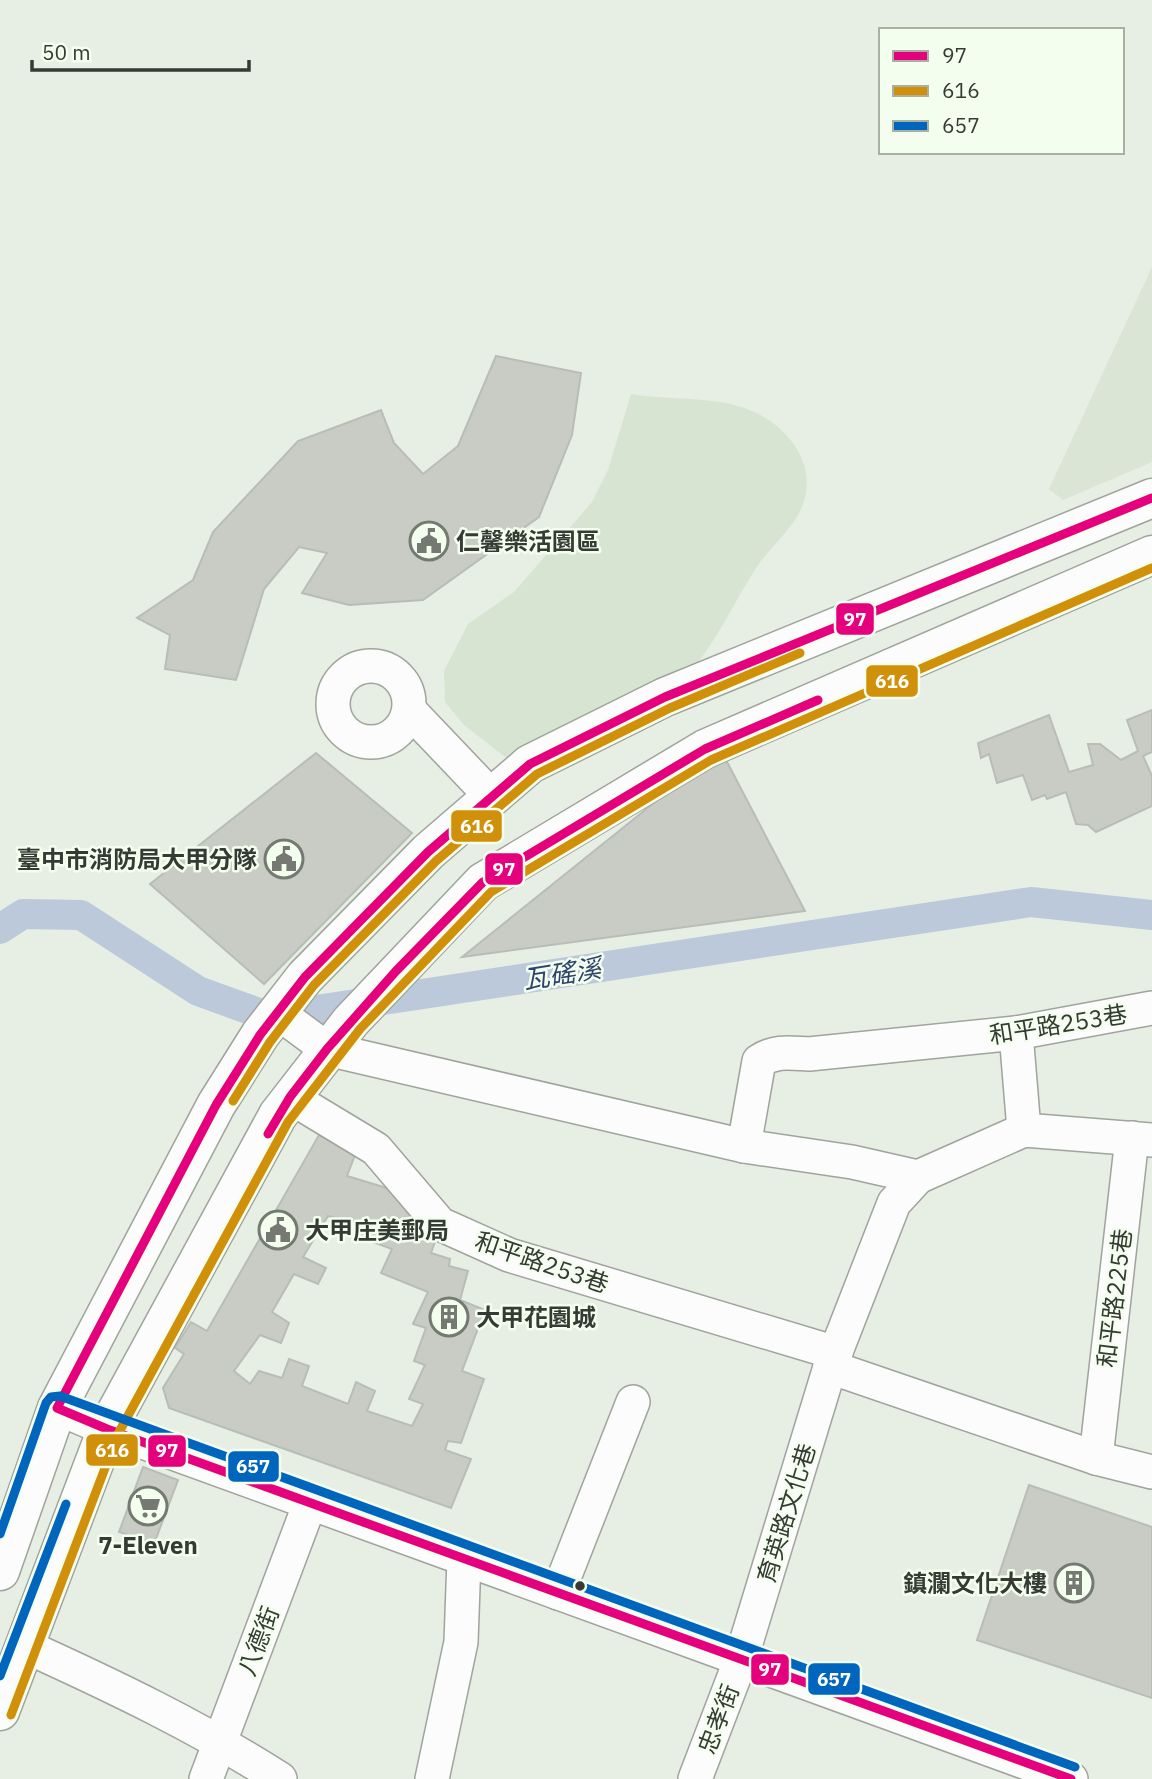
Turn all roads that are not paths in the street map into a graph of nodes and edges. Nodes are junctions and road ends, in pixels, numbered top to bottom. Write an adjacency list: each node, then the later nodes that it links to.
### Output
1 (1152, 498): 4 (main road)
2 (1152, 555): 8 (main road)
3 (410, 711): 4 (street)
4 (492, 797): 6 (main road)
5 (1152, 1008): 7 (street, 和平路253巷)
6 (269, 1024): 8 (street); 16 (main road)
7 (1016, 1033): 10 (street); 12 (street, 和平路253巷)
8 (339, 1035): 9 (main road); 12 (street)
9 (290, 1097): 14 (street, 和平路253巷); 17 (main road)
10 (1024, 1130): 11 (street); 13 (street)
11 (1142, 1139): 18 (street, 和平路225巷)
12 (744, 1146): 13 (street)
13 (918, 1177): 14 (street)
14 (833, 1360): 18 (street); 25 (street, 育英路文化巷)
15 (633, 1402): 23 (street)
16 (57, 1408): 17 (street); 22 (main road)
17 (107, 1429): 20 (street); 24 (main road)
18 (1096, 1458): 19 (street)
19 (1152, 1472)
20 (310, 1503): 21 (street); 27 (street, 八德街)
21 (464, 1559): 23 (street); 30 (street)
22 (0, 1571)
23 (558, 1593): 25 (street)
24 (25, 1646): 26 (main road); 27 (street)
25 (741, 1659): 31 (street, 忠孝街); 32 (street)
26 (0, 1711)
27 (220, 1741): 28 (street, 八德街); 29 (street)
28 (206, 1779)
29 (280, 1779)
30 (432, 1779)
31 (695, 1779)
32 (1071, 1779)

